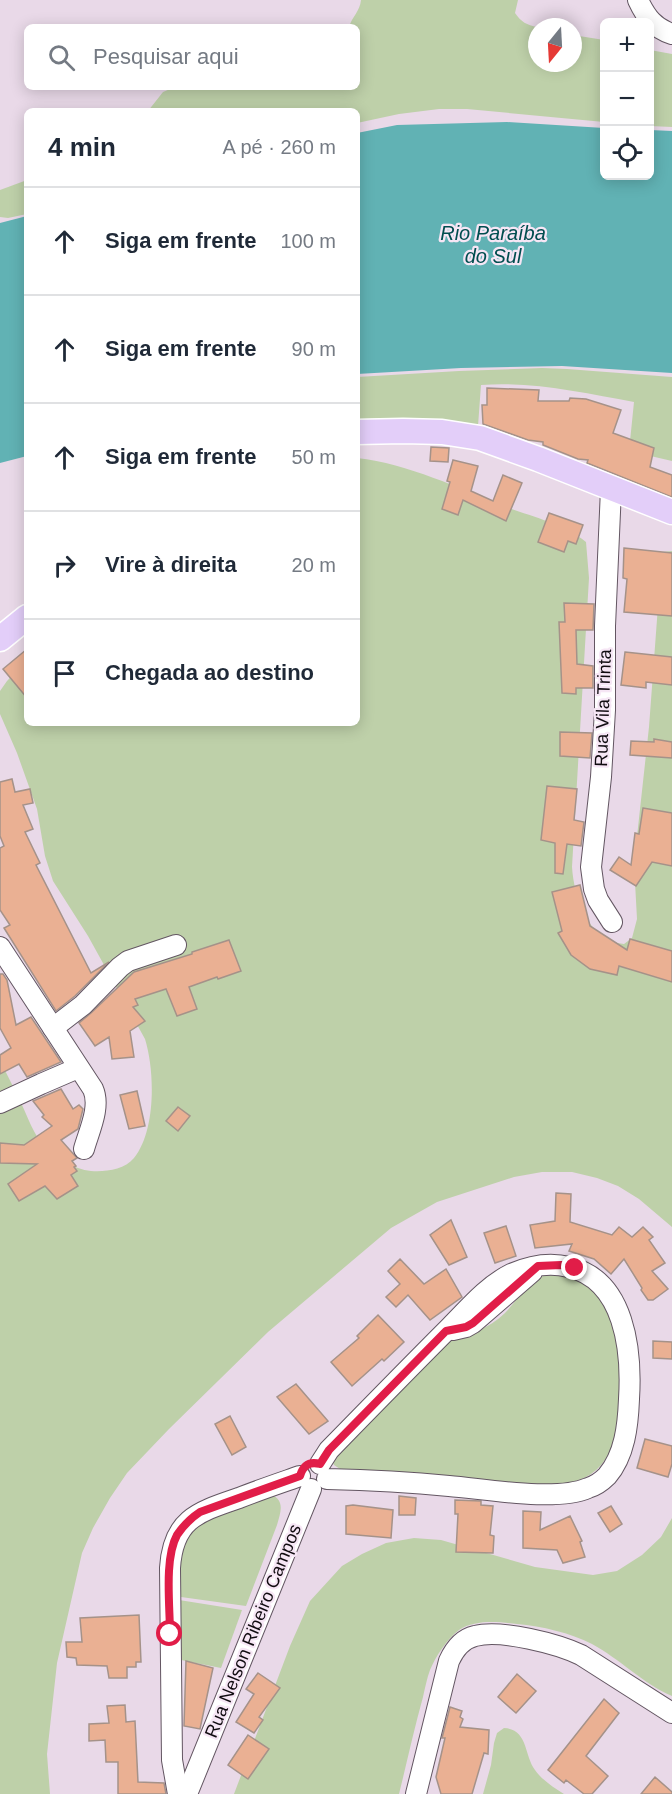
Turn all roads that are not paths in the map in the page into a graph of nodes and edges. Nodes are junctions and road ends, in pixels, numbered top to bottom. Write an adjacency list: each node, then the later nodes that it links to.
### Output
1 (638, 0): 2 (street)
2 (672, 34)
3 (360, 432): 4 (main road)
4 (611, 489): 5 (main road); 8 (street, Rua Vila Trinta)
5 (672, 512)
6 (24, 619): 7 (main road)
7 (0, 639)
8 (612, 922)
9 (176, 945): 11 (street)
10 (0, 947): 11 (street)
11 (53, 1029): 12 (street)
12 (78, 1068): 13 (street); 14 (street)
13 (0, 1103)
14 (84, 1149)
15 (314, 1477): 15 (street, Rua Nelson Ribeiro Campos); 17 (street, Rua Nelson Ribeiro Campos); 18 (street, Rua Nelson Ribeiro Campos)
16 (672, 1713): 19 (street)
17 (178, 1794)
18 (187, 1794)
19 (416, 1794)

